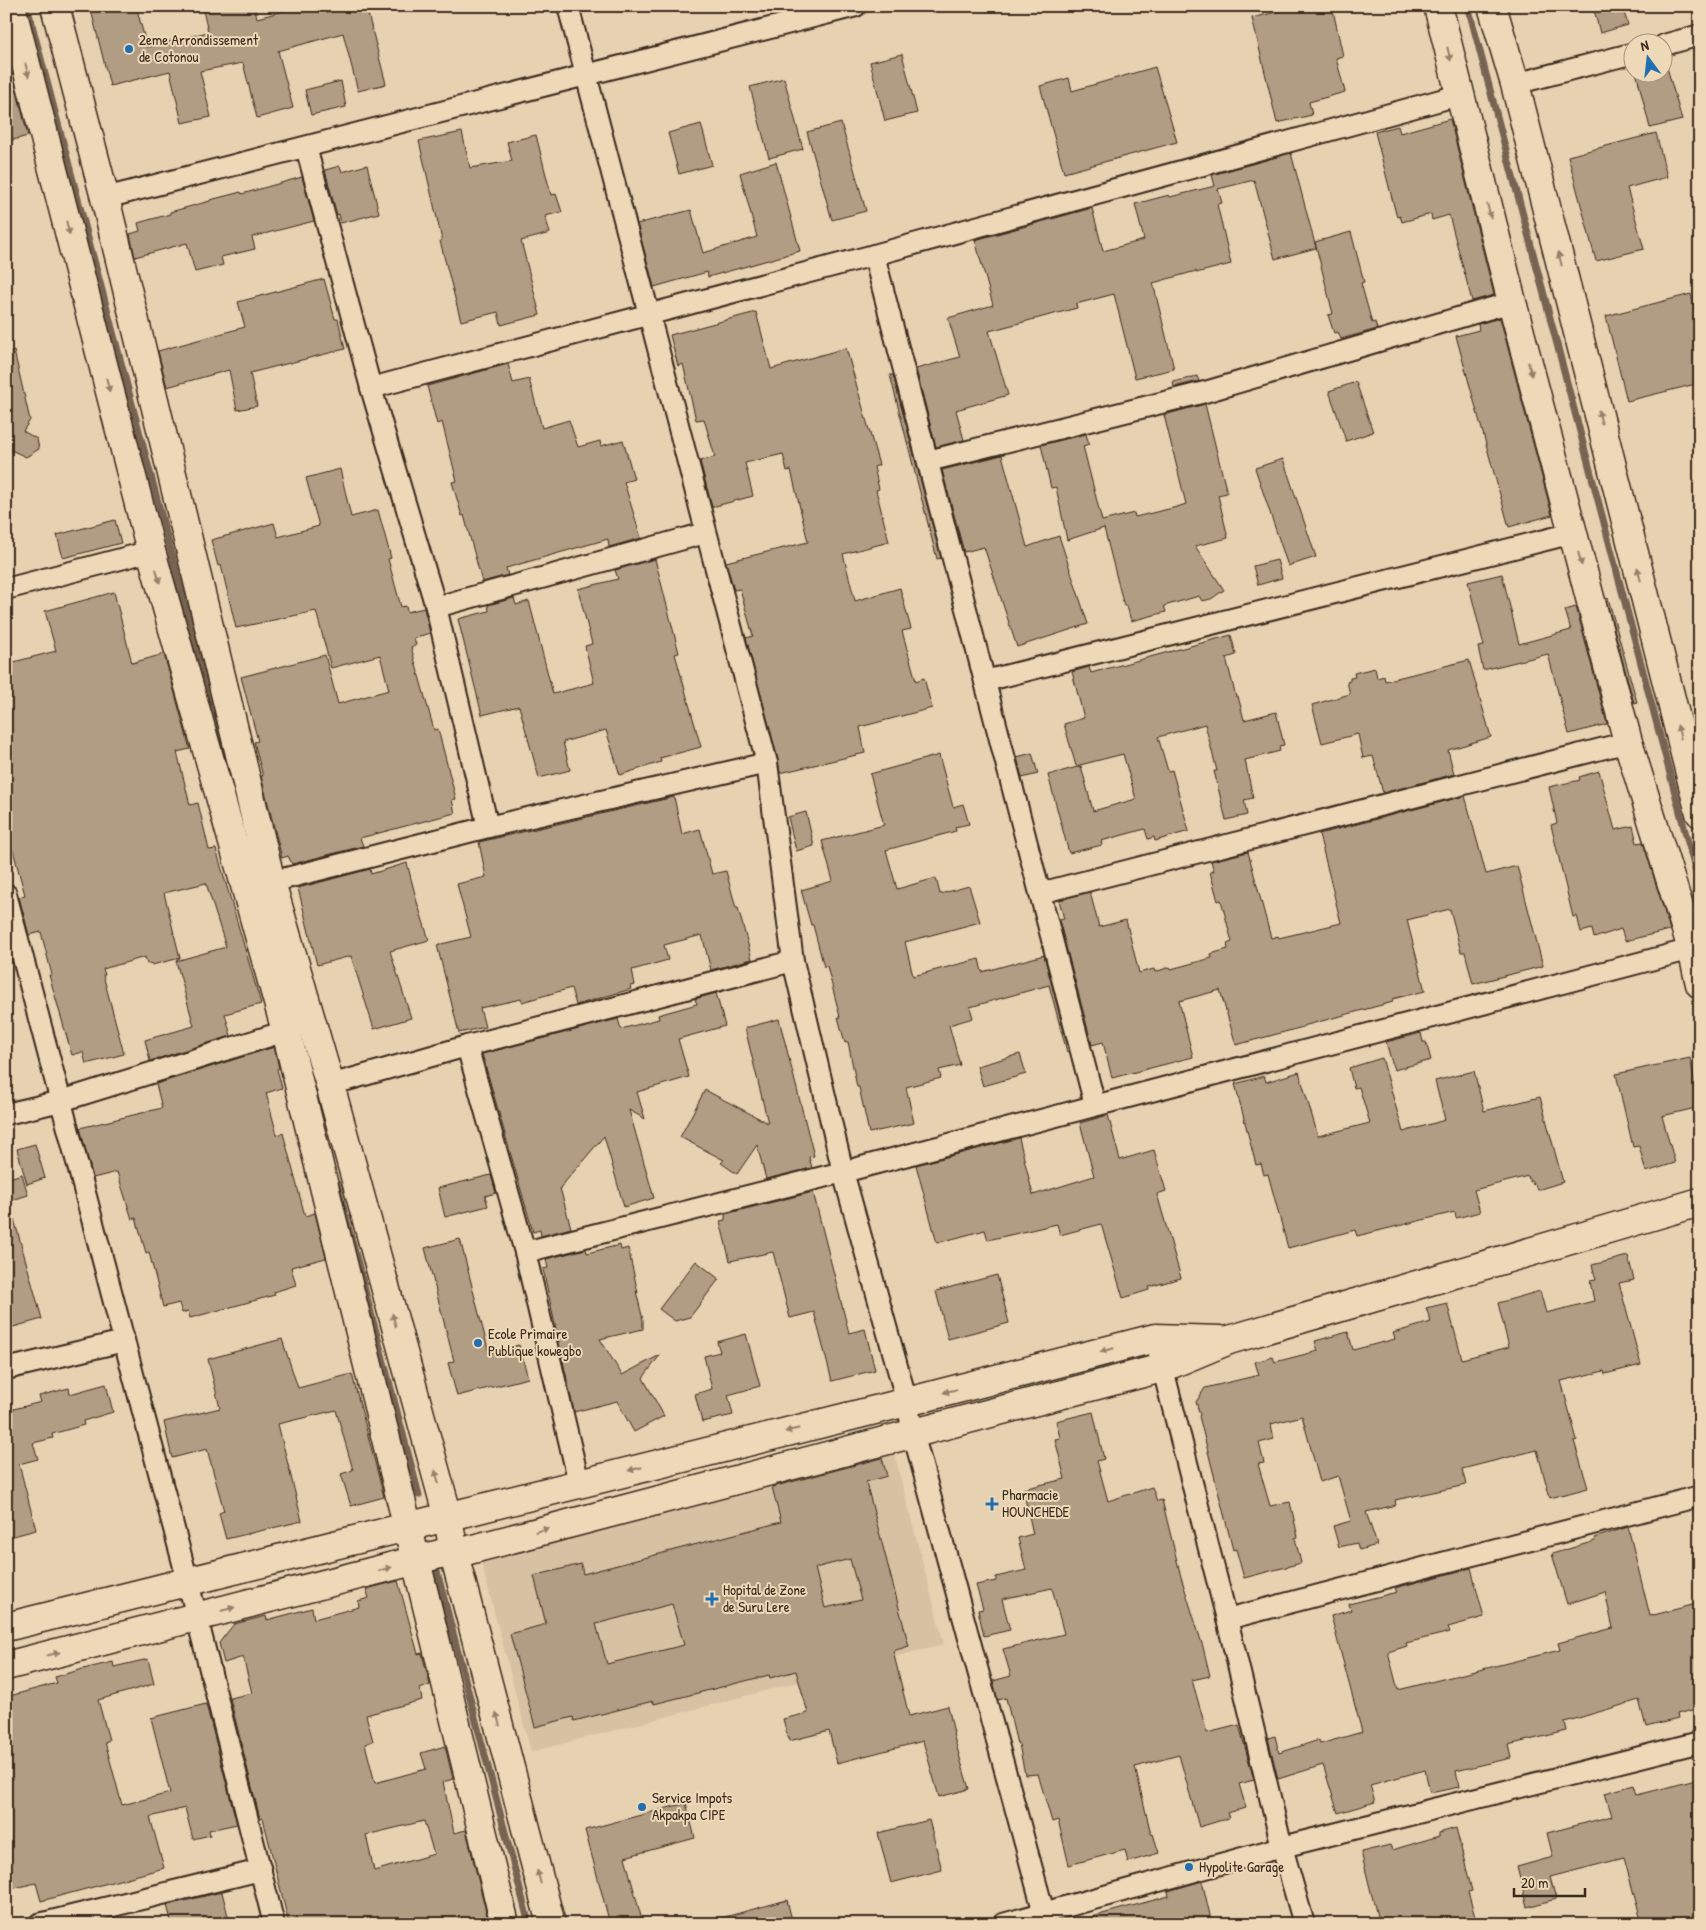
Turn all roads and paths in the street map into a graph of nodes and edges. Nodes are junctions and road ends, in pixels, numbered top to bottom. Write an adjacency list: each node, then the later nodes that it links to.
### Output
1 (11, 6): 23 (street, one-way to 23)
2 (55, 6): 15 (street)
3 (568, 6): 11 (street)
4 (856, 6): 7 (street)
5 (1438, 6): 13 (street, one-way to 13)
6 (1492, 6): 12 (street)
7 (807, 12): 11 (street)
8 (1700, 35): 9 (street)
9 (1674, 42)
10 (1624, 56): 12 (street)
11 (586, 75): 14 (street); 18 (street)
12 (1515, 84): 29 (street, one-way to 12)
13 (1460, 95): 16 (street); 17 (street, one-way to 17)
14 (306, 147): 15 (street); 19 (street)
15 (105, 198): 31 (street)
16 (874, 255): 18 (street); 20 (street)
17 (1512, 302): 20 (street); 22 (street, one-way to 22)
18 (649, 315): 19 (street); 21 (street)
19 (371, 388): 25 (street)
20 (928, 461): 26 (street)
21 (705, 533): 25 (street); 28 (street)
22 (1573, 533): 26 (street); 27 (street, one-way to 27)
23 (151, 551): 24 (street); 37 (street, one-way to 37)
24 (6, 590)
25 (436, 607): 30 (street)
26 (985, 681): 32 (street)
27 (1628, 742): 32 (street); 34 (street)
28 (766, 763): 30 (street); 35 (street)
29 (1700, 813)
30 (488, 827): 31 (street)
31 (271, 882): 39 (street)
32 (1040, 893): 41 (street)
33 (6, 894): 40 (street)
34 (1692, 949): 36 (street); 41 (street)
35 (793, 961): 38 (street); 43 (street)
36 (1700, 984)
37 (286, 1030): 40 (street); 56 (street)
38 (467, 1046): 39 (street); 45 (street)
39 (330, 1085): 55 (street, one-way to 39)
40 (61, 1101): 42 (street); 48 (street)
41 (1095, 1105): 43 (street)
42 (6, 1114)
43 (843, 1172): 45 (street); 51 (street)
44 (1700, 1202): 47 (street)
45 (525, 1252): 53 (street)
46 (1154, 1338): 47 (street); 49 (street); 51 (street, one-way to 51)
47 (1229, 1340): 49 (street)
48 (124, 1341): 50 (street); 59 (street)
49 (1162, 1368): 52 (street); 61 (street)
50 (6, 1370)
51 (907, 1402): 52 (street); 53 (street, one-way to 53)
52 (913, 1433): 57 (street, one-way to 52); 67 (street)
53 (579, 1483): 55 (street)
54 (1700, 1496): 61 (street)
55 (448, 1517): 56 (street); 57 (street)
56 (407, 1526): 58 (street); 59 (street)
57 (454, 1554): 58 (street); 71 (street, one-way to 57)
58 (415, 1561): 60 (street, one-way to 58); 70 (street)
59 (188, 1582): 60 (street); 62 (street)
60 (196, 1618): 63 (street, one-way to 60); 66 (street)
61 (1227, 1618): 65 (street)
62 (6, 1627)
63 (6, 1666)
64 (1700, 1742): 65 (street)
65 (1282, 1847): 67 (street); 73 (street)
66 (261, 1870): 68 (street); 69 (street)
67 (1046, 1918): 72 (street)
68 (38, 1924)
69 (274, 1924)
70 (505, 1924)
71 (551, 1924)
72 (1003, 1924)
73 (1304, 1924)

